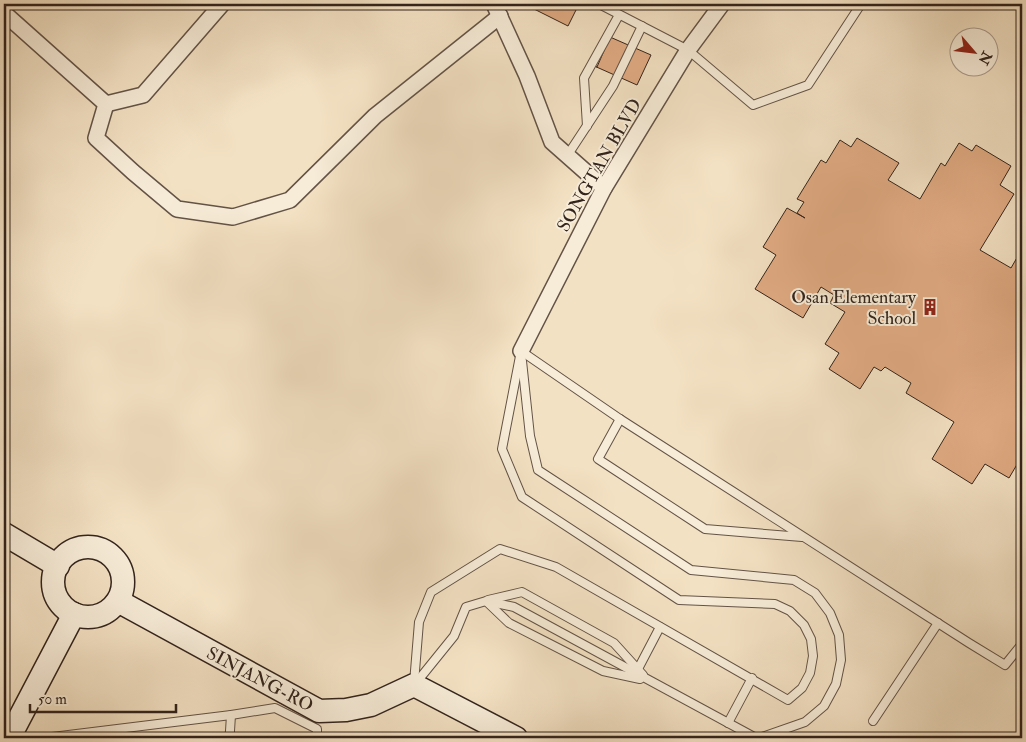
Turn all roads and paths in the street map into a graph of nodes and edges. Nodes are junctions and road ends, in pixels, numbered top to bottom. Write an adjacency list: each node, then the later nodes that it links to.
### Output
1 (222, 4): 10 (street)
2 (722, 4): 9 (street, SONGTAN BLVD)
3 (861, 4): 9 (lane)
4 (601, 5): 7 (lane)
5 (497, 10): 10 (street); 12 (street)
6 (4, 13): 10 (street)
7 (619, 15): 8 (lane); 11 (lane)
8 (642, 26): 9 (lane); 11 (lane)
9 (688, 50): 13 (street, SONGTAN BLVD)
10 (106, 104)
11 (587, 126): 12 (lane)
12 (567, 156): 13 (street)
13 (604, 188): 14 (street, SONGTAN BLVD)
14 (521, 351): 15 (lane); 26 (lane); 37 (lane)
15 (620, 419): 17 (lane); 17 (lane)
16 (4, 534): 18 (street)
17 (804, 537): 22 (lane)
18 (58, 566): 19 (street); 21 (street)
19 (118, 600): 21 (street); 28 (street, SINJANG-RO)
20 (486, 601): 25 (lane); 27 (lane); 27 (lane); 28 (lane)
21 (74, 614): 32 (street)
22 (938, 623): 24 (lane); 30 (lane)
23 (660, 627): 25 (lane); 26 (lane); 28 (lane)
24 (1022, 644)
25 (638, 669): 27 (lane)
26 (752, 678): 31 (lane)
27 (648, 681): 31 (lane)
28 (414, 685): 36 (street)
29 (231, 715): 33 (lane); 34 (lane); 35 (lane)
30 (873, 721)
31 (728, 723): 37 (lane)
32 (9, 738)
33 (44, 738)
34 (229, 738)
35 (317, 738)
36 (516, 738)
37 (757, 738)

